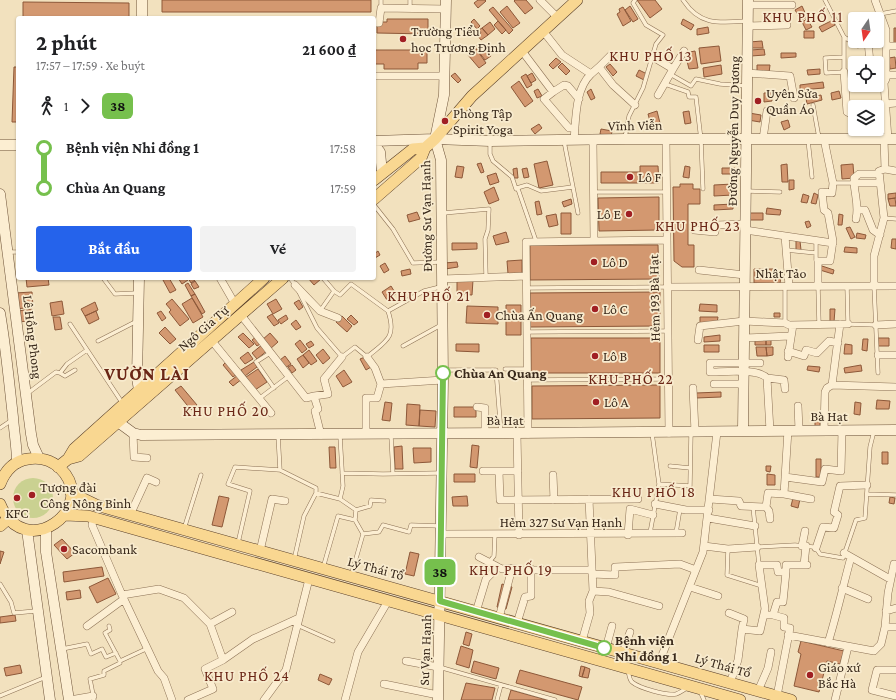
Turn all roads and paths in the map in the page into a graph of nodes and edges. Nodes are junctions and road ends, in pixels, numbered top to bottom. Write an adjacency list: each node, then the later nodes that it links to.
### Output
1 (142, 0): 18 (street)
2 (381, 0): 13 (lane)
3 (410, 0): 14 (lane)
4 (540, 0): 19 (street)
5 (577, 0): 19 (main road)
6 (635, 0): 32 (lane)
7 (683, 0): 21 (lane)
8 (825, 0): 25 (lane)
9 (875, 0): 16 (street)
10 (748, 2): 12 (street); 21 (street, Đường Nguyễn Duy Dương)
11 (446, 5): 14 (street); 42 (street, Đường Sư Vạn Hạnh)
12 (792, 5)
13 (381, 8): 14 (street); 20 (street)
14 (410, 10)
15 (896, 11): 17 (lane)
16 (879, 12)
17 (884, 13)
18 (142, 16)
19 (558, 18): 24 (main road)
20 (376, 23)
21 (748, 24): 22 (street); 38 (street, Đường Nguyễn Duy Dương)
22 (786, 25)
23 (884, 25): 27 (street)
24 (542, 31): 29 (main road); 39 (street)
25 (844, 37): 26 (lane); 33 (lane)
26 (848, 40)
27 (886, 46): 28 (street); 34 (street)
28 (896, 46)
29 (522, 51): 46 (street); 60 (main road)
30 (684, 51): 36 (street)
31 (611, 55): 35 (street)
32 (653, 57): 36 (street); 53 (lane)
33 (844, 57): 37 (lane); 37 (lane)
34 (884, 63)
35 (599, 66): 39 (street); 53 (street)
36 (671, 71): 44 (street); 45 (lane)
37 (844, 72): 56 (street)
38 (747, 73): 45 (street, Đường Nguyễn Duy Dương); 49 (street)
39 (591, 74): 50 (street)
40 (896, 75): 43 (street)
41 (376, 76): 42 (street)
42 (444, 76): 60 (street, Đường Sư Vạn Hạnh)
43 (884, 79)
44 (664, 84): 48 (street); 70 (lane)
45 (747, 86): 63 (street, Đường Nguyễn Duy Dương)
46 (553, 92): 50 (street); 57 (street)
47 (884, 92): 52 (street)
48 (658, 95)
49 (794, 98)
50 (579, 99): 57 (street)
51 (896, 103): 52 (street)
52 (885, 104): 67 (street)
53 (634, 105): 61 (lane)
54 (813, 105): 66 (lane)
55 (767, 111): 64 (street)
56 (848, 112)
57 (575, 128): 68 (street)
58 (848, 135): 66 (street, Vĩnh Viễn)
59 (869, 136): 67 (street, Vĩnh Viễn)
60 (435, 139): 71 (street, Vĩnh Viễn); 72 (street, Vĩnh Viễn); 76 (main road); 95 (street, Đường Sư Vạn Hạnh)
61 (625, 139): 62 (street, Vĩnh Viễn); 69 (street, Vĩnh Viễn)
62 (666, 139): 70 (street, Vĩnh Viễn); 89 (street, Hẻm 193 Bà Hạt)
63 (747, 139): 64 (street, Vĩnh Viễn); 70 (street, Vĩnh Viễn); 87 (street, Đường Nguyễn Duy Dương)
64 (763, 139): 65 (street, Vĩnh Viễn)
65 (808, 139): 66 (street, Vĩnh Viễn); 80 (lane)
66 (822, 139): 81 (street)
67 (889, 139): 77 (street)
68 (569, 140): 69 (street, Vĩnh Viễn); 72 (street, Vĩnh Viễn); 84 (lane)
69 (593, 140): 88 (street)
70 (701, 140): 86 (lane)
71 (376, 141)
72 (490, 142): 85 (lane)
73 (16, 144): 74 (street)
74 (0, 145)
75 (376, 147): 79 (street)
76 (425, 148): 79 (main road); 92 (main road)
77 (882, 171): 78 (street); 82 (street); 83 (street)
78 (896, 171)
79 (378, 176)
80 (812, 177)
81 (833, 183): 82 (lane); 108 (street)
82 (854, 183): 83 (street); 94 (street)
83 (880, 184): 97 (street)
84 (574, 187): 85 (lane); 96 (lane)
85 (516, 189): 105 (lane)
86 (703, 190)
87 (746, 191): 90 (lane); 100 (street, Đường Nguyễn Duy Dương)
88 (594, 192): 89 (lane); 106 (street)
89 (666, 192): 104 (street, Hẻm 193 Bà Hạt)
90 (780, 192)
91 (0, 194): 110 (street, Lê Hồng Phong)
92 (376, 197)
93 (376, 208): 113 (lane)
94 (858, 210): 98 (street); 102 (street)
95 (442, 213): 113 (street, Đường Sư Vạn Hạnh); 116 (lane)
96 (578, 213)
97 (884, 218): 99 (lane); 102 (street)
98 (856, 219)
99 (896, 219)
100 (745, 227): 101 (street); 103 (street); 115 (street, Đường Nguyễn Duy Dương)
101 (695, 229)
102 (880, 235): 131 (street)
103 (785, 236): 107 (street); 109 (street)
104 (667, 240): 106 (street); 133 (street, Hẻm 193 Bà Hạt)
105 (536, 241): 106 (street); 117 (street)
106 (594, 241)
107 (816, 241): 108 (street); 111 (lane)
108 (833, 243): 112 (street)
109 (786, 250): 111 (lane); 128 (street)
110 (13, 252): 191 (street, Lê Hồng Phong)
111 (816, 253): 112 (lane)
112 (818, 261): 129 (street)
113 (442, 262): 125 (street, Đường Sư Vạn Hạnh)
114 (699, 270): 115 (street)
115 (745, 275): 127 (street, Đường Nguyễn Duy Dương)
116 (486, 276): 117 (street); 125 (street)
117 (526, 276): 134 (street)
118 (104, 280): 136 (lane)
119 (139, 280): 136 (street)
120 (221, 280): 137 (street)
121 (262, 280): 137 (main road, Ngô Gia Tự)
122 (281, 280): 141 (main road, Ngô Gia Tự)
123 (291, 280): 126 (lane)
124 (325, 280): 135 (lane)
125 (442, 283): 139 (lane); 146 (street, Đường Sư Vạn Hạnh)
126 (295, 285): 138 (street); 165 (lane)
127 (745, 286): 128 (street, Nhật Tảo); 133 (street, Nhật Tảo); 144 (street, Đường Nguyễn Duy Dương)
128 (787, 286): 129 (street, Nhật Tảo); 147 (lane)
129 (818, 286): 130 (street, Nhật Tảo); 148 (lane)
130 (847, 286): 131 (street, Nhật Tảo); 149 (lane)
131 (874, 286): 132 (street, Nhật Tảo); 151 (lane)
132 (896, 286)
133 (667, 287): 134 (lane); 152 (street, Hẻm 193 Bà Hạt)
134 (526, 288): 153 (street)
135 (334, 291): 138 (lane); 139 (lane)
136 (138, 292): 143 (street)
137 (235, 304): 190 (main road, Ngô Gia Tự)
138 (320, 311): 142 (street)
139 (388, 311): 166 (lane)
140 (0, 313): 167 (street, Lê Hồng Phong)
141 (241, 315): 156 (main road, Ngô Gia Tự); 162 (street)
142 (338, 318)
143 (138, 321): 158 (lane); 190 (street)
144 (744, 321): 147 (street); 155 (street, Đường Nguyễn Duy Dương); 157 (street)
145 (70, 324): 161 (lane)
146 (442, 324): 160 (lane); 174 (street, Đường Sư Vạn Hạnh)
147 (789, 324): 148 (street); 154 (street)
148 (819, 324): 149 (street)
149 (844, 324): 151 (lane); 159 (street)
150 (896, 324): 151 (street)
151 (876, 325): 163 (lane)
152 (668, 331): 153 (lane); 181 (street, Hẻm 193 Bà Hạt)
153 (527, 332): 172 (street)
154 (790, 336): 155 (street); 159 (street)
155 (744, 338): 170 (street, Đường Nguyễn Duy Dương)
156 (212, 340): 193 (street); 199 (main road, Ngô Gia Tự)
157 (698, 340)
158 (98, 341)
159 (838, 343): 185 (street)
160 (402, 346)
161 (87, 350): 175 (lane); 194 (lane)
162 (271, 352): 177 (street); 187 (lane)
163 (878, 355): 164 (street); 176 (lane)
164 (896, 355)
165 (342, 357): 166 (lane); 192 (street)
166 (367, 357): 182 (street)
167 (4, 358): 198 (street, Lê Hồng Phong)
168 (760, 363): 170 (street)
169 (710, 367): 170 (street)
170 (743, 367): 178 (street); 184 (street, Đường Nguyễn Duy Dương)
171 (505, 369): 172 (lane)
172 (527, 369): 180 (street)
173 (75, 370): 175 (lane)
174 (443, 370): 179 (street, Đường Sư Vạn Hạnh); 218 (lane)
175 (60, 373): 191 (lane)
176 (878, 373)
177 (289, 376): 187 (lane); 192 (street)
178 (767, 378): 189 (street); 201 (street)
179 (443, 380): 182 (street); 214 (street, Đường Sư Vạn Hạnh)
180 (527, 380): 181 (lane); 219 (street)
181 (668, 380): 216 (street, Hẻm 193 Bà Hạt)
182 (381, 384): 212 (street)
183 (714, 384): 184 (street)
184 (743, 384): 208 (street, Đường Nguyễn Duy Dương)
185 (832, 385): 186 (street); 204 (street)
186 (896, 387)
187 (274, 388): 193 (lane)
188 (693, 388): 209 (street)
189 (785, 389)
190 (140, 390): 194 (main road, Ngô Gia Tự)
191 (26, 394): 223 (street, Lê Hồng Phong)
192 (314, 396): 221 (street)
193 (260, 398): 197 (street)
194 (124, 404): 225 (main road, Ngô Gia Tự)
195 (798, 406): 203 (street)
196 (477, 407): 217 (street)
197 (270, 413)
198 (13, 419): 200 (lane); 226 (street, Lê Hồng Phong)
199 (118, 422): 211 (street); 225 (main road, Ngô Gia Tự)
200 (0, 428)
201 (770, 430): 202 (street, Bà Hạt); 208 (street, Bà Hạt)
202 (788, 430): 203 (street, Bà Hạt); 240 (street)
203 (799, 430): 204 (street, Bà Hạt)
204 (824, 430): 205 (street, Bà Hạt)
205 (842, 430): 206 (street, Bà Hạt); 240 (street)
206 (874, 430): 207 (street, Bà Hạt); 244 (lane)
207 (896, 430)
208 (743, 431): 210 (street, Bà Hạt)
209 (693, 432): 210 (street, Bà Hạt); 216 (street, Bà Hạt); 229 (lane)
210 (716, 432): 253 (street)
211 (133, 433): 220 (street, Bà Hạt); 224 (street)
212 (366, 433): 213 (street, Bà Hạt); 222 (street, Bà Hạt)
213 (390, 433): 214 (street, Bà Hạt); 237 (lane)
214 (442, 433): 217 (street, Bà Hạt); 236 (street, Đường Sư Vạn Hạnh)
215 (652, 433): 216 (street, Bà Hạt); 219 (street, Bà Hạt); 243 (lane)
216 (669, 433)
217 (485, 434): 218 (street, Bà Hạt)
218 (501, 434): 219 (street, Bà Hạt)
219 (522, 434): 234 (street)
220 (278, 435): 221 (street, Bà Hạt); 231 (lane)
221 (321, 435): 222 (street, Bà Hạt)
222 (340, 435): 235 (lane)
223 (38, 458): 226 (main road); 228 (main road)
224 (147, 458)
225 (68, 459): 228 (main road, Ngô Gia Tự)
226 (17, 462): 230 (main road)
227 (670, 466): 229 (lane)
228 (58, 467): 245 (main road)
229 (690, 468): 243 (lane)
230 (3, 470): 242 (main road)
231 (280, 470): 246 (lane); 287 (lane)
232 (482, 471): 233 (street)
233 (500, 471): 234 (street); 255 (street)
234 (518, 471): 255 (street)
235 (342, 472): 237 (lane); 250 (lane)
236 (441, 473): 237 (lane); 278 (street, Đường Sư Vạn Hạnh)
237 (393, 474)
238 (201, 475): 277 (lane)
239 (553, 475): 256 (street)
240 (785, 477): 247 (street)
241 (156, 482): 267 (street)
242 (0, 484)
243 (659, 484): 260 (lane)
244 (867, 485): 248 (lane); 291 (street)
245 (71, 493): 266 (main road); 267 (main road, Lý Thái Tổ)
246 (316, 494): 250 (lane); 297 (lane)
247 (784, 494): 254 (street); 262 (street)
248 (867, 494): 249 (lane); 294 (lane)
249 (896, 495)
250 (340, 499): 264 (lane)
251 (590, 499): 252 (street); 256 (street); 284 (street)
252 (638, 499)
253 (710, 499): 261 (street); 265 (street)
254 (811, 499)
255 (519, 500): 256 (street); 283 (street)
256 (554, 500)
257 (285, 501): 293 (street)
258 (384, 501): 264 (lane)
259 (0, 504): 273 (main road)
260 (655, 504): 263 (street); 268 (lane)
261 (753, 507): 262 (street); 274 (lane)
262 (766, 507): 271 (street)
263 (680, 509): 265 (street); 282 (lane)
264 (356, 510): 272 (lane)
265 (709, 510): 270 (street)
266 (65, 515): 269 (main road, Lý Thái Tổ); 275 (main road)
267 (130, 515): 277 (main road, Lý Thái Tổ)
268 (653, 516): 285 (street); 286 (lane)
269 (94, 518): 309 (main road, Lý Thái Tổ); 317 (street)
270 (708, 518): 274 (street); 288 (street)
271 (770, 519)
272 (355, 520): 280 (lane); 303 (lane)
273 (4, 522): 276 (main road)
274 (755, 526): 290 (lane)
275 (46, 529): 276 (main road); 349 (street)
276 (27, 530): 323 (street)
277 (184, 530): 287 (main road, Lý Thái Tổ)
278 (441, 530): 280 (lane); 281 (street, Hẻm 327 Sư Vạn Hạnh); 320 (street, Đường Sư Vạn Hạnh)
279 (804, 531): 289 (street)
280 (363, 534): 308 (lane)
281 (495, 534): 283 (street, Hẻm 327 Sư Vạn Hạnh); 298 (lane)
282 (679, 534): 286 (street, Hẻm 327 Sư Vạn Hạnh)
283 (519, 535): 284 (street, Hẻm 327 Sư Vạn Hạnh)
284 (592, 535): 285 (street, Hẻm 327 Sư Vạn Hạnh); 306 (street)
285 (628, 535): 286 (street, Hẻm 327 Sư Vạn Hạnh)
286 (650, 535)
287 (238, 545): 293 (main road, Lý Thái Tổ)
288 (704, 546): 292 (street); 305 (street)
289 (804, 546): 290 (lane); 291 (lane); 307 (street)
290 (757, 547): 292 (street); 299 (lane)
291 (816, 548): 294 (lane)
292 (728, 549): 312 (lane)
293 (260, 551): 297 (main road, Lý Thái Tổ)
294 (844, 553): 296 (street)
295 (479, 557): 298 (street)
296 (851, 557): 310 (street); 314 (street)
297 (294, 561): 303 (main road, Lý Thái Tổ)
298 (490, 561): 301 (street)
299 (759, 565): 307 (street); 312 (street)
300 (895, 565): 310 (street)
301 (498, 567): 302 (street); 326 (street)
302 (512, 568): 304 (street); 331 (street)
303 (323, 569): 308 (main road, Lý Thái Tổ)
304 (531, 569): 306 (street); 333 (street)
305 (696, 570): 306 (street); 313 (street)
306 (592, 572): 315 (street)
307 (786, 572): 329 (street)
308 (351, 577): 320 (main road, Lý Thái Tổ)
309 (309, 579): 319 (main road, Lý Thái Tổ); 332 (street)
310 (890, 579): 324 (street)
311 (0, 584): 323 (lane)
312 (762, 586): 328 (street)
313 (690, 587): 316 (street); 356 (street)
314 (842, 588): 318 (street); 345 (street)
315 (593, 591): 321 (street); 344 (street)
316 (718, 596)
317 (123, 597): 334 (street); 335 (street); 347 (street)
318 (868, 599)
319 (388, 601): 330 (main road, Lý Thái Tổ); 376 (street)
320 (440, 601): 326 (main road, Lý Thái Tổ); 330 (street, Sư Vạn Hạnh)
321 (658, 606)
322 (896, 608): 324 (street)
323 (37, 611): 359 (street)
324 (886, 611): 338 (street)
325 (232, 612): 334 (street)
326 (476, 612): 331 (main road, Lý Thái Tổ)
327 (729, 614): 340 (street)
328 (764, 614): 329 (street); 340 (street)
329 (773, 615): 342 (street)
330 (440, 616): 357 (street, Sư Vạn Hạnh); 363 (main road, Lý Thái Tổ)
331 (499, 618): 333 (main road, Lý Thái Tổ)
332 (298, 621): 343 (lane); 353 (street); 375 (street)
333 (517, 623): 344 (main road, Lý Thái Tổ)
334 (210, 624): 353 (street)
335 (87, 626)
336 (109, 626): 351 (lane)
337 (612, 626): 348 (street)
338 (885, 627): 339 (street); 346 (street)
339 (896, 627)
340 (742, 629): 360 (street)
341 (630, 632): 352 (street)
342 (788, 635): 345 (street); 366 (street)
343 (333, 641)
344 (582, 641): 348 (main road, Lý Thái Tổ)
345 (828, 643): 346 (street)
346 (848, 647): 381 (street)
347 (148, 648): 354 (lane); 373 (street)
348 (606, 648): 352 (main road, Lý Thái Tổ)
349 (61, 649): 351 (lane); 372 (street)
350 (771, 652): 364 (street)
351 (116, 653): 354 (lane)
352 (623, 653): 356 (main road, Lý Thái Tổ)
353 (223, 660): 374 (street)
354 (120, 661): 368 (lane)
355 (406, 661): 357 (street)
356 (659, 663): 360 (main road, Lý Thái Tổ)
357 (438, 667): 362 (lane); 369 (street, Sư Vạn Hạnh)
358 (896, 670): 367 (street)
359 (47, 677): 365 (lane); 371 (street)
360 (732, 683): 364 (main road, Lý Thái Tổ); 370 (main road)
361 (384, 684): 369 (street)
362 (501, 685): 377 (lane); 378 (lane)
363 (693, 687): 370 (main road, Lý Thái Tổ); 379 (lane)
364 (758, 691): 366 (main road, Lý Thái Tổ)
365 (0, 696)
366 (776, 696): 380 (main road, Lý Thái Tổ)
367 (896, 696)
368 (94, 698): 372 (street)
369 (438, 698)
370 (735, 699)
371 (50, 700)
372 (69, 700)
373 (172, 700)
374 (188, 700)
375 (264, 700)
376 (345, 700)
377 (497, 700)
378 (555, 700)
379 (704, 700)
380 (791, 700)
381 (835, 700)

